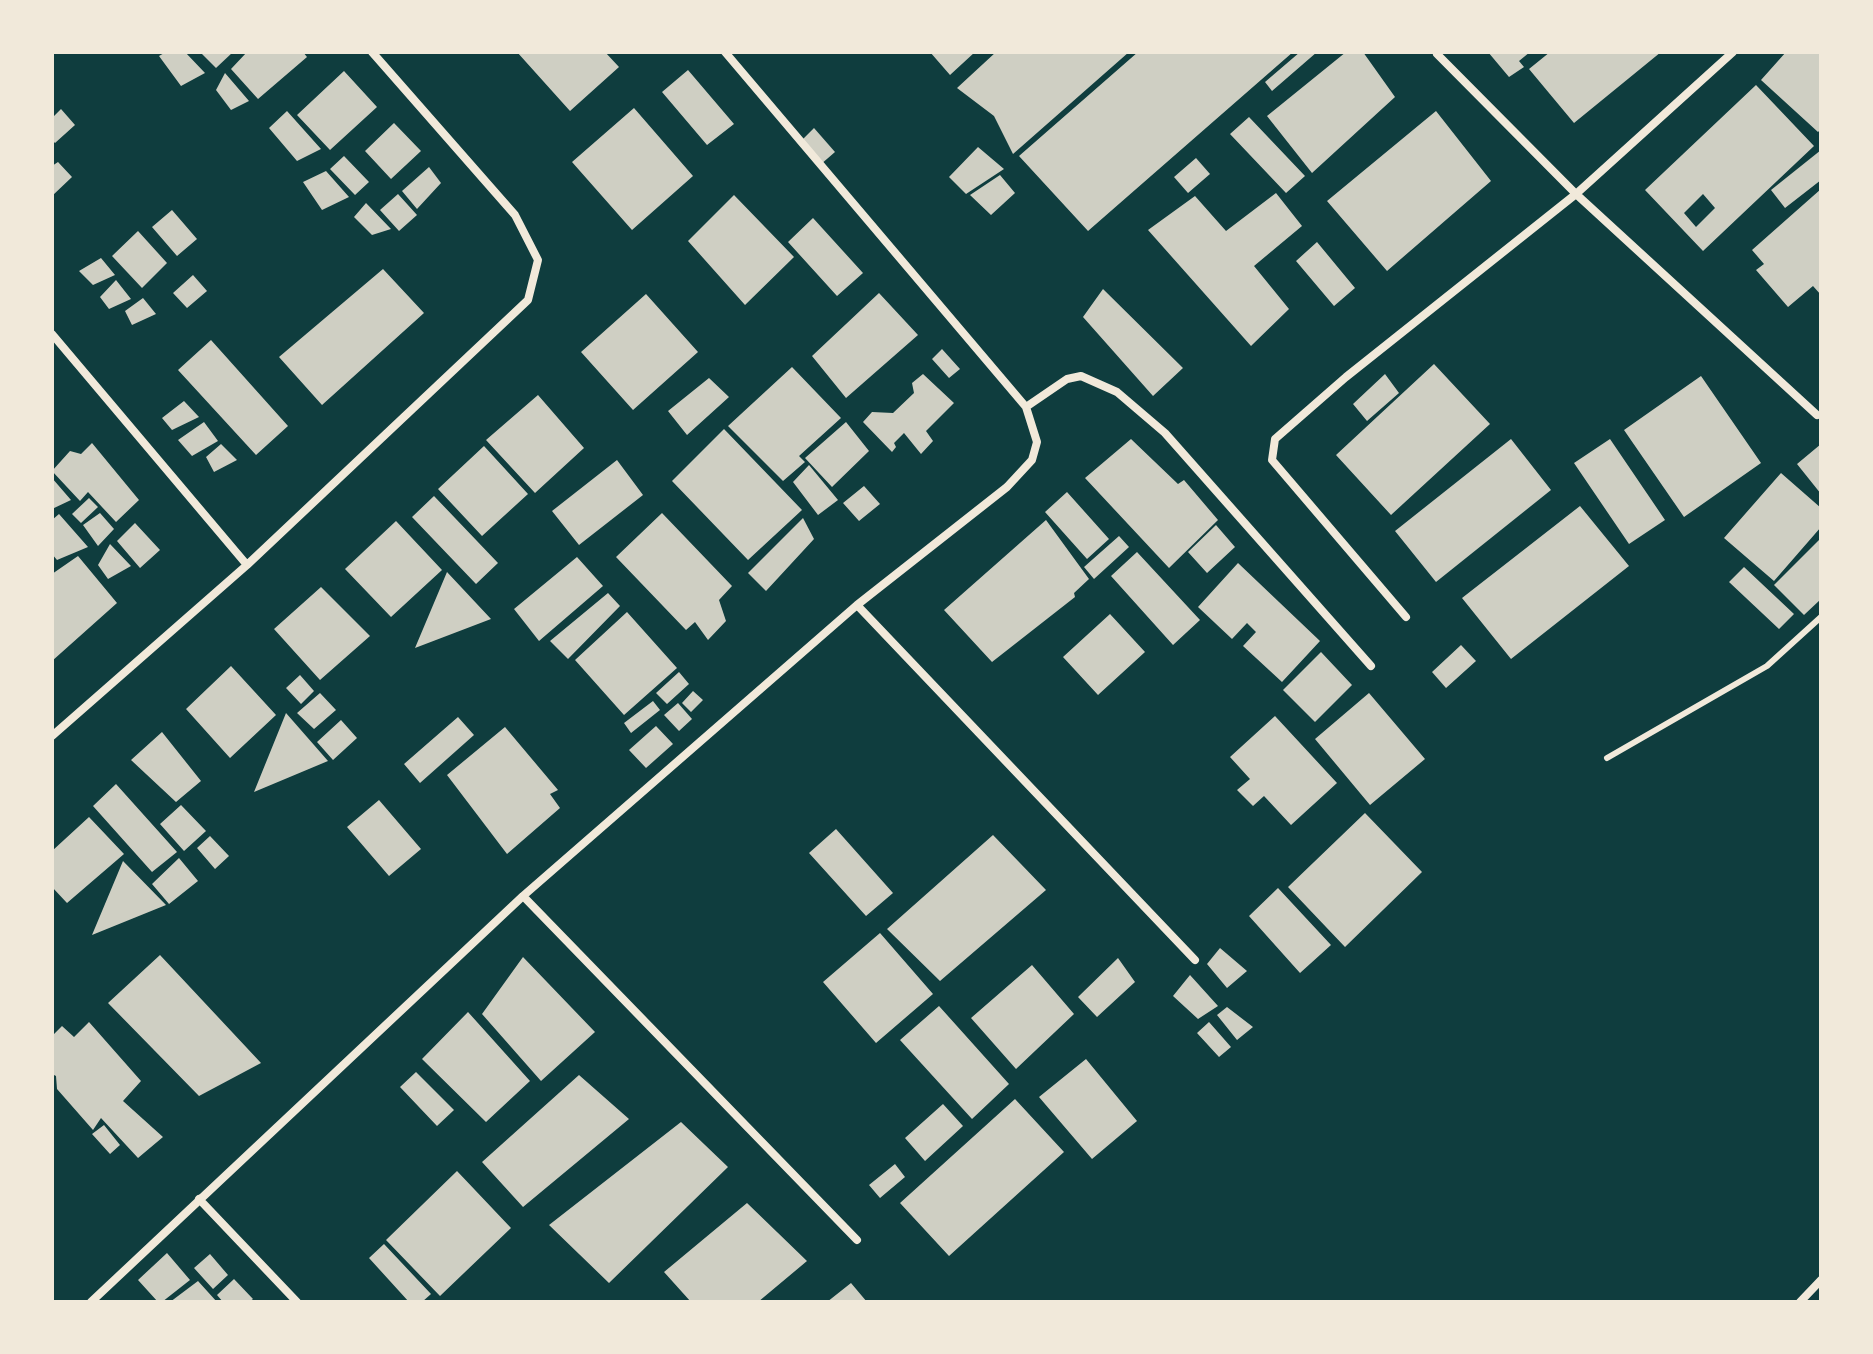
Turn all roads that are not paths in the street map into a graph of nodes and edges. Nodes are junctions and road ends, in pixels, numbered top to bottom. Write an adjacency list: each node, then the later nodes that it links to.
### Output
1 (372, 52): 9 (street)
2 (725, 52): 7 (street)
3 (1733, 52): 5 (street)
4 (1437, 54): 5 (street)
5 (1576, 194): 8 (street); 11 (street)
6 (52, 334): 9 (street)
7 (1026, 407): 10 (street); 13 (street)
8 (1817, 415)
9 (247, 565): 14 (street)
10 (857, 605): 16 (street); 17 (street)
11 (1406, 617)
12 (1821, 617): 15 (lane)
13 (1371, 666)
14 (52, 736)
15 (1607, 758)
16 (523, 896): 18 (street); 19 (street)
17 (1195, 960)
18 (199, 1199): 21 (street); 22 (street)
19 (857, 1240)
20 (1821, 1280): 23 (street)
21 (91, 1302)
22 (297, 1302)
23 (1800, 1302)

